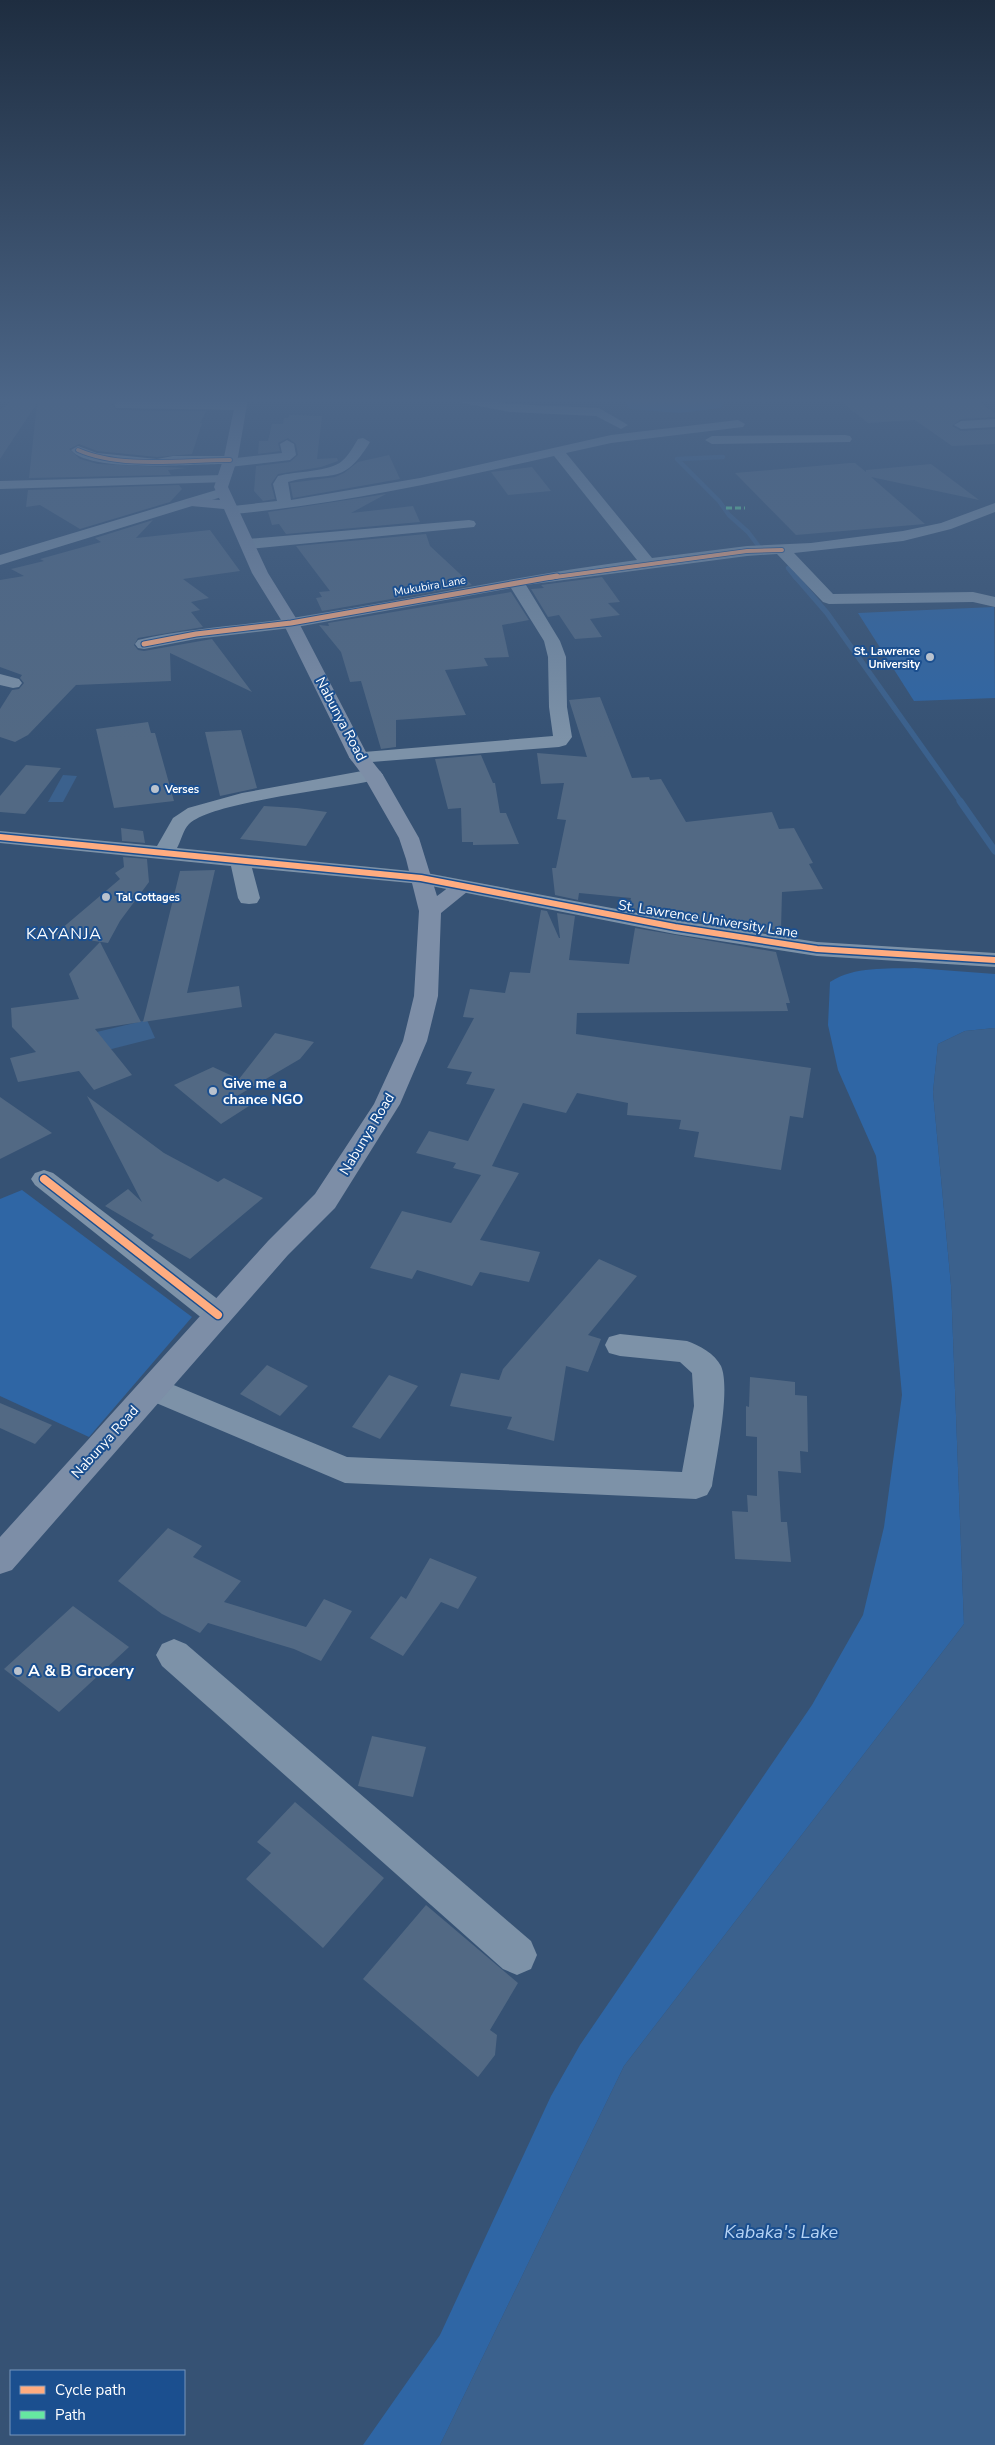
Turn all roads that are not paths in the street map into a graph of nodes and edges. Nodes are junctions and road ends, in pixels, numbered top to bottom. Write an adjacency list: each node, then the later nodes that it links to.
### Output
1 (152, 513): 8 (street)
2 (234, 513): 6 (main road, Nabunya Road)
3 (607, 513): 9 (street)
4 (981, 513): 7 (street, Mukubira Lane)
5 (469, 524): 6 (street)
6 (248, 544): 12 (main road, Nabunya Road)
7 (782, 550): 9 (street, Mukubira Lane); 11 (street)
8 (0, 560)
9 (648, 564): 10 (street, Mukubira Lane)
10 (516, 582): 12 (street, Mukubira Lane); 14 (street)
11 (995, 602)
12 (291, 623): 13 (street, Mukubira Lane); 14 (main road, Nabunya Road)
13 (144, 644)
14 (366, 766): 15 (street); 20 (main road, Nabunya Road)
15 (183, 819): 16 (street); 18 (street)
16 (206, 822)
17 (0, 837): 18 (street, St. Lawrence University Lane)
18 (165, 852): 19 (street, St. Lawrence University Lane)
19 (240, 860): 20 (street, St. Lawrence University Lane); 22 (street)
20 (421, 878): 21 (street, St. Lawrence University Lane); 23 (main road, Nabunya Road)
21 (462, 887): 23 (main road); 24 (street, St. Lawrence University Lane)
22 (249, 898)
23 (430, 911): 26 (main road, Nabunya Road)
24 (995, 960)
25 (44, 1179): 26 (street)
26 (218, 1315): 28 (main road, Nabunya Road)
27 (620, 1345): 28 (street)
28 (153, 1389): 29 (main road, Nabunya Road)
29 (0, 1560)
30 (174, 1655): 31 (street)
31 (517, 1955)

